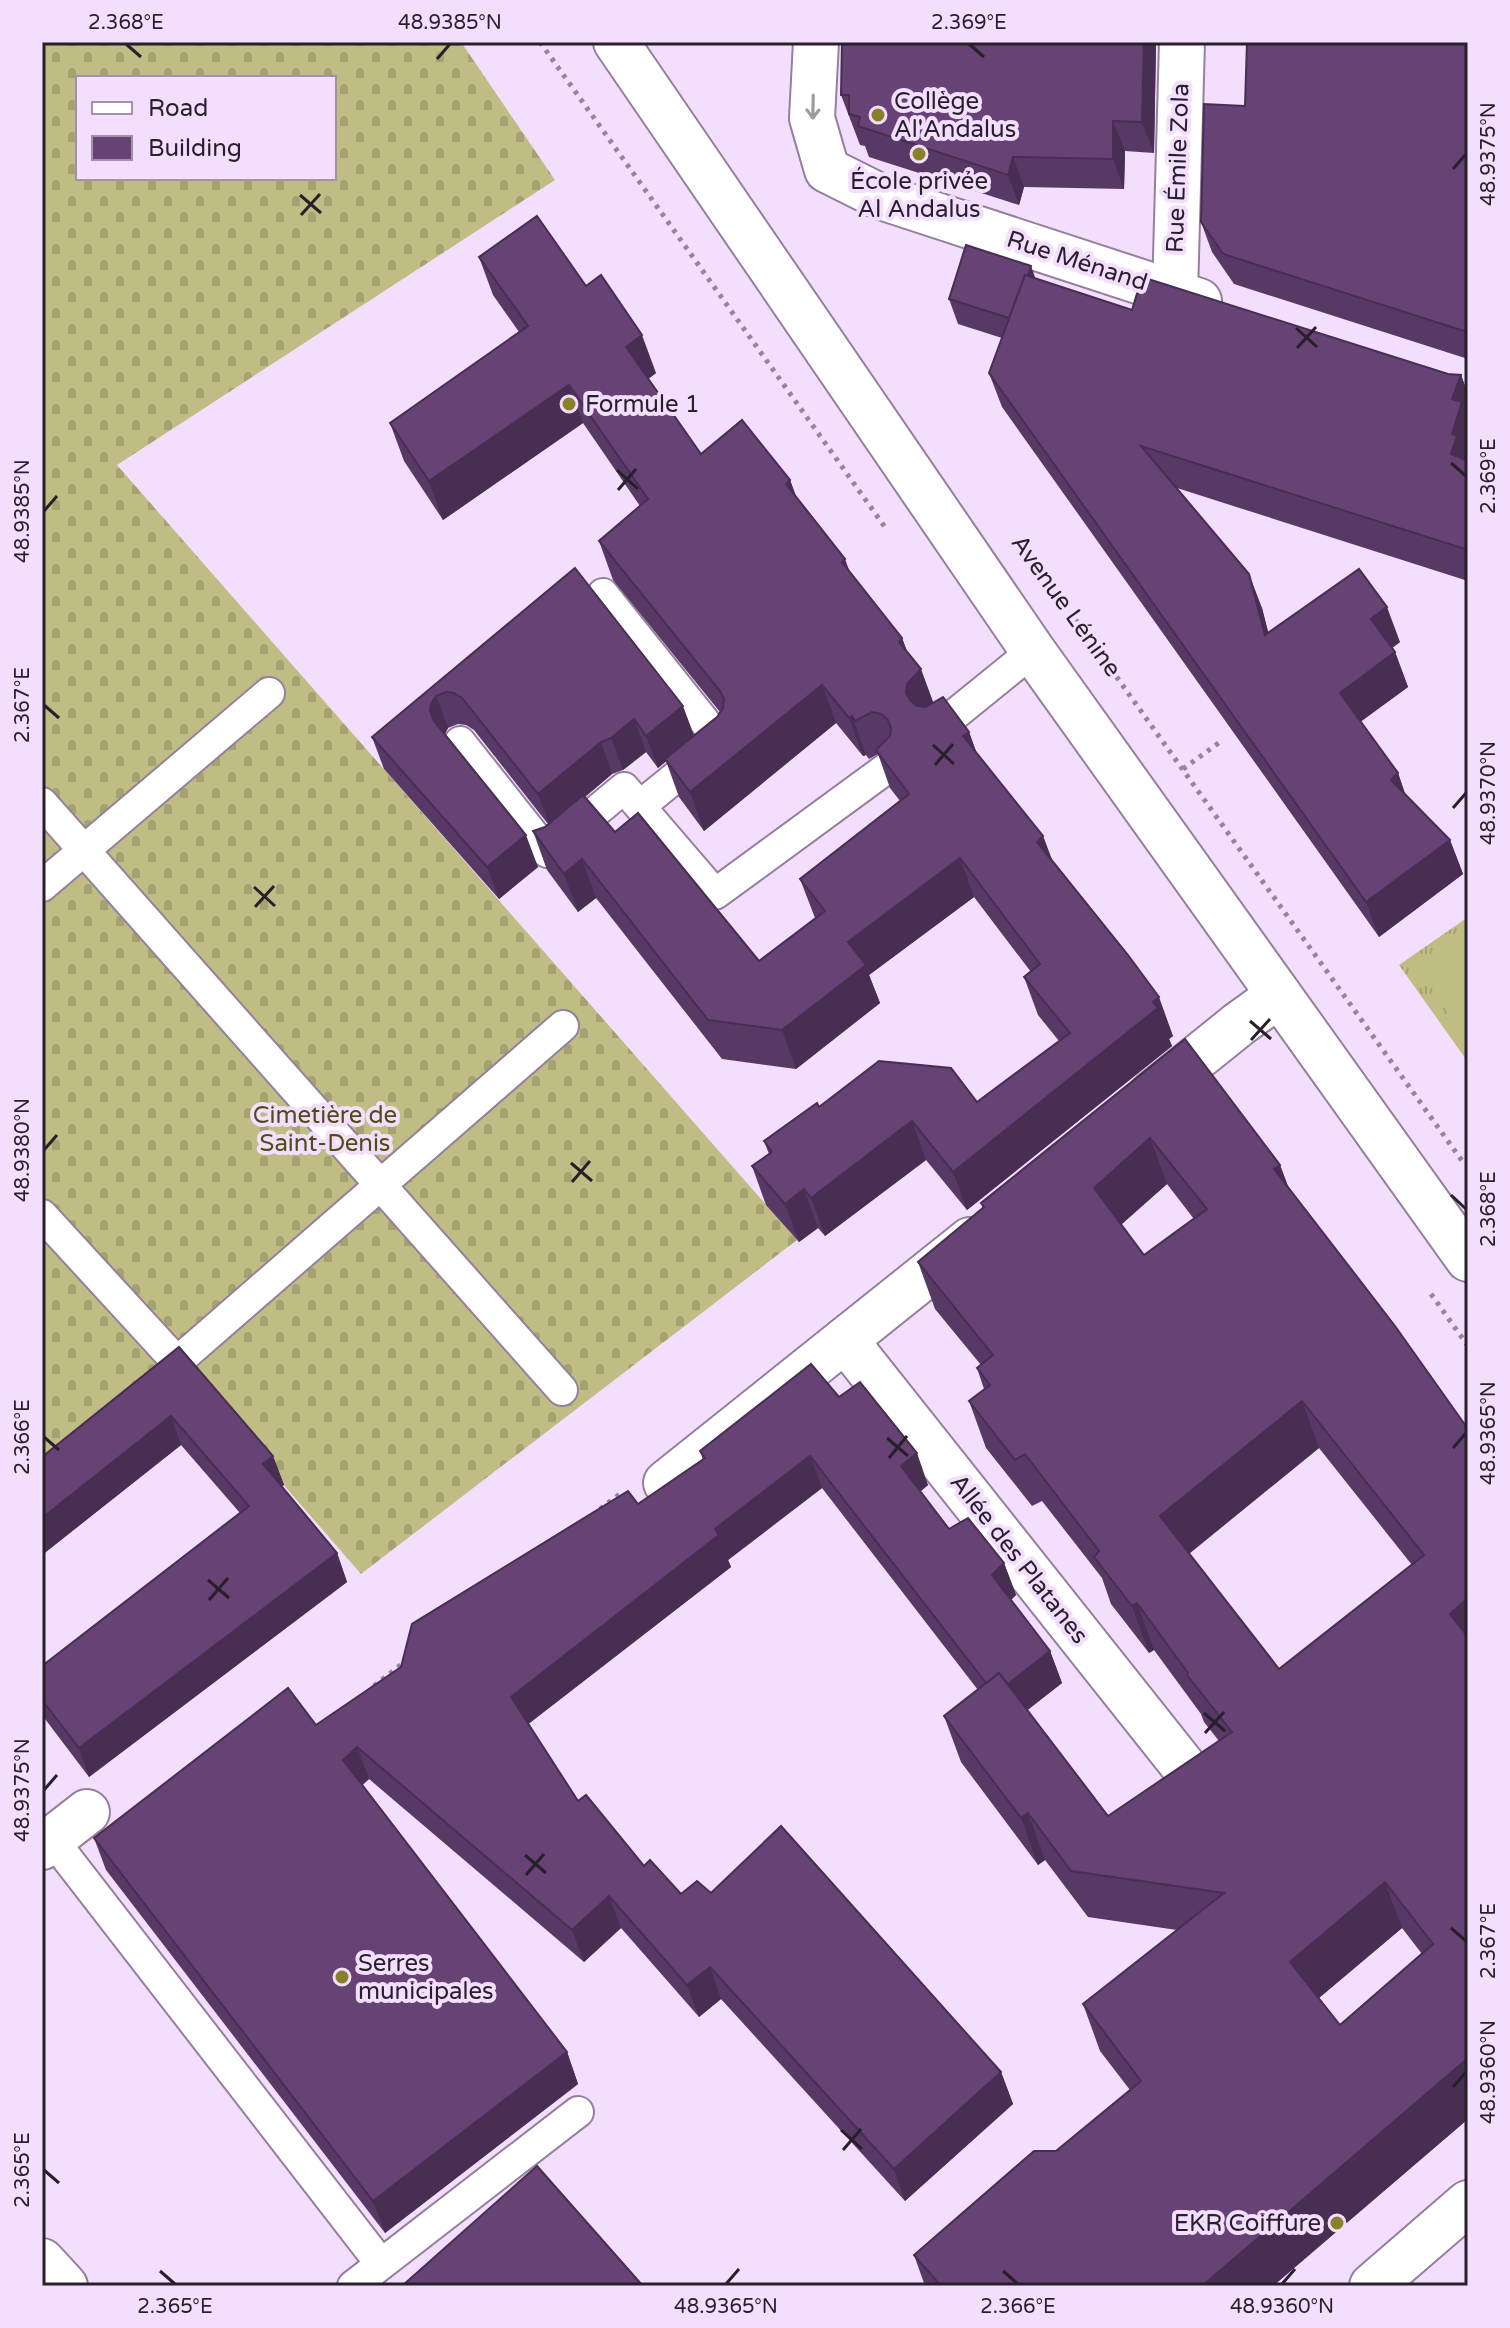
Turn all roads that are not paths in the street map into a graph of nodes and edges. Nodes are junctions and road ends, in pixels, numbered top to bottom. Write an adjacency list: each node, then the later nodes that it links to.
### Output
1 (616, 42): 7 (street)
2 (816, 42): 4 (street, Rue Ménand, one-way to 4)
3 (1182, 42): 4 (street, Rue Émile Zola)
4 (1175, 293): 5 (street, Rue Ménand)
5 (1233, 312)
6 (603, 594): 13 (lane)
7 (1033, 651): 9 (lane); 16 (street)
8 (269, 693): 14 (lane)
9 (938, 728)
10 (460, 742): 13 (lane)
11 (887, 768): 13 (lane)
12 (42, 803): 14 (lane)
13 (640, 806)
14 (82, 852): 15 (lane); 19 (lane)
15 (42, 886)
16 (1279, 995): 18 (street); 22 (street)
17 (563, 1026): 19 (lane)
18 (1116, 1123)
19 (381, 1184): 21 (lane); 24 (lane)
20 (1005, 1212): 23 (street)
21 (42, 1215)
22 (1468, 1259)
23 (845, 1340): 25 (street); 26 (street, Allée des Platanes)
24 (562, 1390)
25 (666, 1483)
26 (1192, 1777)
27 (87, 1812): 28 (street)
28 (47, 1843): 32 (lane)
29 (578, 2112): 32 (lane)
30 (1468, 2203): 35 (street)
31 (42, 2261): 33 (street)
32 (381, 2264): 34 (lane)
33 (65, 2286)
34 (353, 2286)
35 (1372, 2286)

